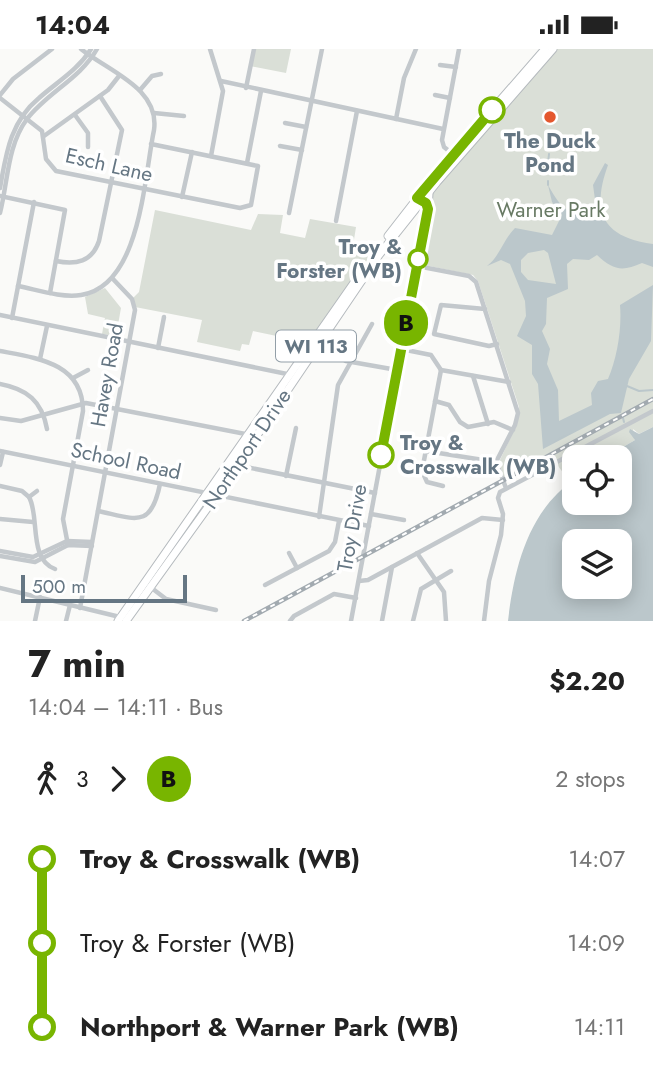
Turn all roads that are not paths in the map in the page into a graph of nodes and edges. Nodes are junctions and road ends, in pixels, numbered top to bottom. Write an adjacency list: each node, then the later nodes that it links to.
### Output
1 (52, 49): 21 (street)
2 (81, 49): 11 (street)
3 (97, 49): 11 (street)
4 (210, 49): 16 (street)
5 (254, 49): 17 (street)
6 (322, 49): 24 (street)
7 (416, 49): 30 (street)
8 (459, 49): 13 (street)
9 (545, 49): 41 (main road, Northport Drive / WI 113)
10 (553, 49): 41 (main road, Northport Drive / WI 113)
11 (91, 53): 15 (street); 29 (street)
12 (440, 65): 13 (street)
13 (456, 67): 23 (street)
14 (161, 74): 18 (street)
15 (119, 76): 18 (street); 22 (street)
16 (221, 81): 17 (street); 40 (street)
17 (246, 88): 19 (street)
18 (140, 90): 26 (street)
19 (261, 92): 24 (street); 42 (street)
20 (435, 95): 23 (street)
21 (0, 96): 29 (street, Esch Lane)
22 (100, 96): 27 (street); 44 (street)
23 (450, 99): 33 (street)
24 (311, 102): 25 (street); 32 (street)
25 (357, 111): 30 (street); 54 (street)
26 (154, 113): 28 (street); 35 (street)
27 (75, 115): 34 (street); 36 (street)
28 (184, 116)
29 (25, 117): 34 (street, Esch Lane); 45 (street); 47 (street)
30 (396, 119): 33 (street)
31 (285, 123): 32 (street)
32 (306, 127): 38 (street)
33 (443, 129): 41 (street)
34 (44, 136): 44 (street, Esch Lane)
35 (151, 144): 39 (street); 46 (street)
36 (88, 146)
37 (280, 146): 38 (street)
38 (302, 150): 53 (street)
39 (192, 152): 40 (street); 48 (street)
40 (211, 156): 42 (street)
41 (455, 156): 43 (main road, Northport Drive / WI 113); 49 (main road, Northport Drive / WI 113)
42 (247, 163): 48 (street, Esch Lane)
43 (437, 181): 49 (main road, Northport Drive / WI 113); 51 (main road)
44 (112, 183): 46 (street, Esch Lane); 57 (street)
45 (0, 188)
46 (142, 189): 48 (street, Esch Lane); 59 (street)
47 (2, 196): 50 (street); 52 (street)
48 (183, 197)
49 (419, 199): 51 (street); 55 (main road, Northport Drive / WI 113); 56 (main road, Northport Drive / WI 113)
50 (34, 202): 57 (street); 60 (street)
51 (428, 209): 58 (street, Troy Drive)
52 (0, 213)
53 (289, 213)
54 (336, 221)
55 (397, 225): 56 (main road); 69 (main road, Northport Drive / WI 113)
56 (384, 249): 69 (main road, Northport Drive / WI 113)
57 (56, 261): 61 (street)
58 (417, 266): 62 (street); 72 (street, Troy Drive)
59 (113, 279): 61 (street); 68 (street, Havey Road)
60 (18, 286): 61 (street); 65 (street)
61 (50, 293)
62 (485, 309): 70 (street); 70 (street)
63 (0, 316): 65 (street)
64 (164, 317): 71 (street)
65 (12, 318): 67 (street)
66 (372, 324): 75 (street)
67 (47, 325): 68 (street); 74 (street)
68 (129, 342): 71 (street); 86 (street, Havey Road)
69 (316, 342): 75 (street); 79 (main road, Northport Drive / WI 113)
70 (497, 344): 82 (street)
71 (158, 348): 79 (street)
72 (401, 349): 77 (street, Troy Drive); 78 (street)
73 (0, 351): 74 (street)
74 (40, 359): 81 (street)
75 (351, 362): 77 (street); 104 (street)
76 (88, 370): 81 (street)
77 (397, 370): 109 (street, Troy Drive)
78 (441, 370): 80 (street); 84 (street)
79 (293, 376): 94 (main road, Northport Drive / WI 113)
80 (473, 376): 82 (street); 90 (street)
81 (73, 378): 85 (street)
82 (509, 382): 93 (street)
83 (0, 384): 88 (street)
84 (435, 401): 90 (street); 95 (street)
85 (83, 403): 86 (street); 88 (street); 100 (street)
86 (117, 407): 94 (street); 101 (street, Havey Road)
87 (653, 411): 107 (street)
88 (43, 414): 89 (street); 92 (street)
89 (0, 418)
90 (488, 423): 93 (street)
91 (296, 428): 102 (street)
92 (47, 429)
93 (513, 430): 97 (street)
94 (253, 435): 99 (main road, Northport Drive / WI 113); 110 (main road, Northport Drive / WI 113)
95 (426, 451): 97 (street); 106 (street)
96 (1, 452): 98 (street); 100 (street, School Road)
97 (496, 462): 107 (street)
98 (0, 465)
99 (236, 465): 102 (street); 110 (main road, Northport Drive / WI 113)
100 (73, 466): 101 (street, School Road); 121 (street)
101 (105, 473): 103 (street, School Road); 112 (street, Havey Road)
102 (286, 476): 104 (street)
103 (160, 484): 110 (street, School Road); 112 (street)
104 (325, 484): 109 (street); 114 (street)
105 (0, 486): 111 (street)
106 (443, 486)
107 (506, 488): 117 (street)
108 (37, 491): 111 (street)
109 (374, 493): 113 (street, Troy Drive)
110 (213, 495): 114 (street, School Road); 131 (main road, Northport Drive / WI 113); 135 (main road, Northport Drive / WI 113)
111 (29, 497): 119 (street)
112 (98, 511): 122 (street, Havey Road)
113 (371, 514): 116 (street); 120 (street, Troy Drive)
114 (319, 517): 118 (street, School Road)
115 (0, 519): 119 (street)
116 (404, 520)
117 (503, 520): 124 (street); 152 (street)
118 (339, 521): 120 (street, School Road); 128 (street)
119 (33, 522): 126 (street)
120 (369, 526): 133 (street, Troy Drive)
121 (68, 543): 122 (street); 126 (street)
122 (92, 544): 140 (street, Havey Road)
123 (289, 553): 128 (street)
124 (417, 553): 127 (street); 132 (street)
125 (0, 554): 126 (street)
126 (44, 557): 129 (street)
127 (392, 567): 133 (street); 149 (street)
128 (297, 568): 134 (street)
129 (55, 569)
130 (452, 571): 132 (street)
131 (150, 577): 135 (street); 143 (main road, Northport Drive / WI 113)
132 (434, 579): 150 (street); 151 (street)
133 (359, 581): 138 (street, Troy Drive)
134 (265, 585)
135 (150, 587): 141 (street); 143 (main road, Northport Drive / WI 113)
136 (0, 588): 137 (street)
137 (40, 597): 139 (street); 145 (street)
138 (356, 598): 147 (street); 148 (street, Troy Drive)
139 (69, 605): 140 (street); 146 (street)
140 (80, 608): 142 (street)
141 (216, 610)
142 (96, 612): 143 (street); 144 (street)
143 (123, 619)
144 (94, 620)
145 (35, 621)
146 (67, 621)
147 (290, 621)
148 (351, 621)
149 (382, 621)
150 (414, 621)
151 (446, 621)
152 (484, 621)

